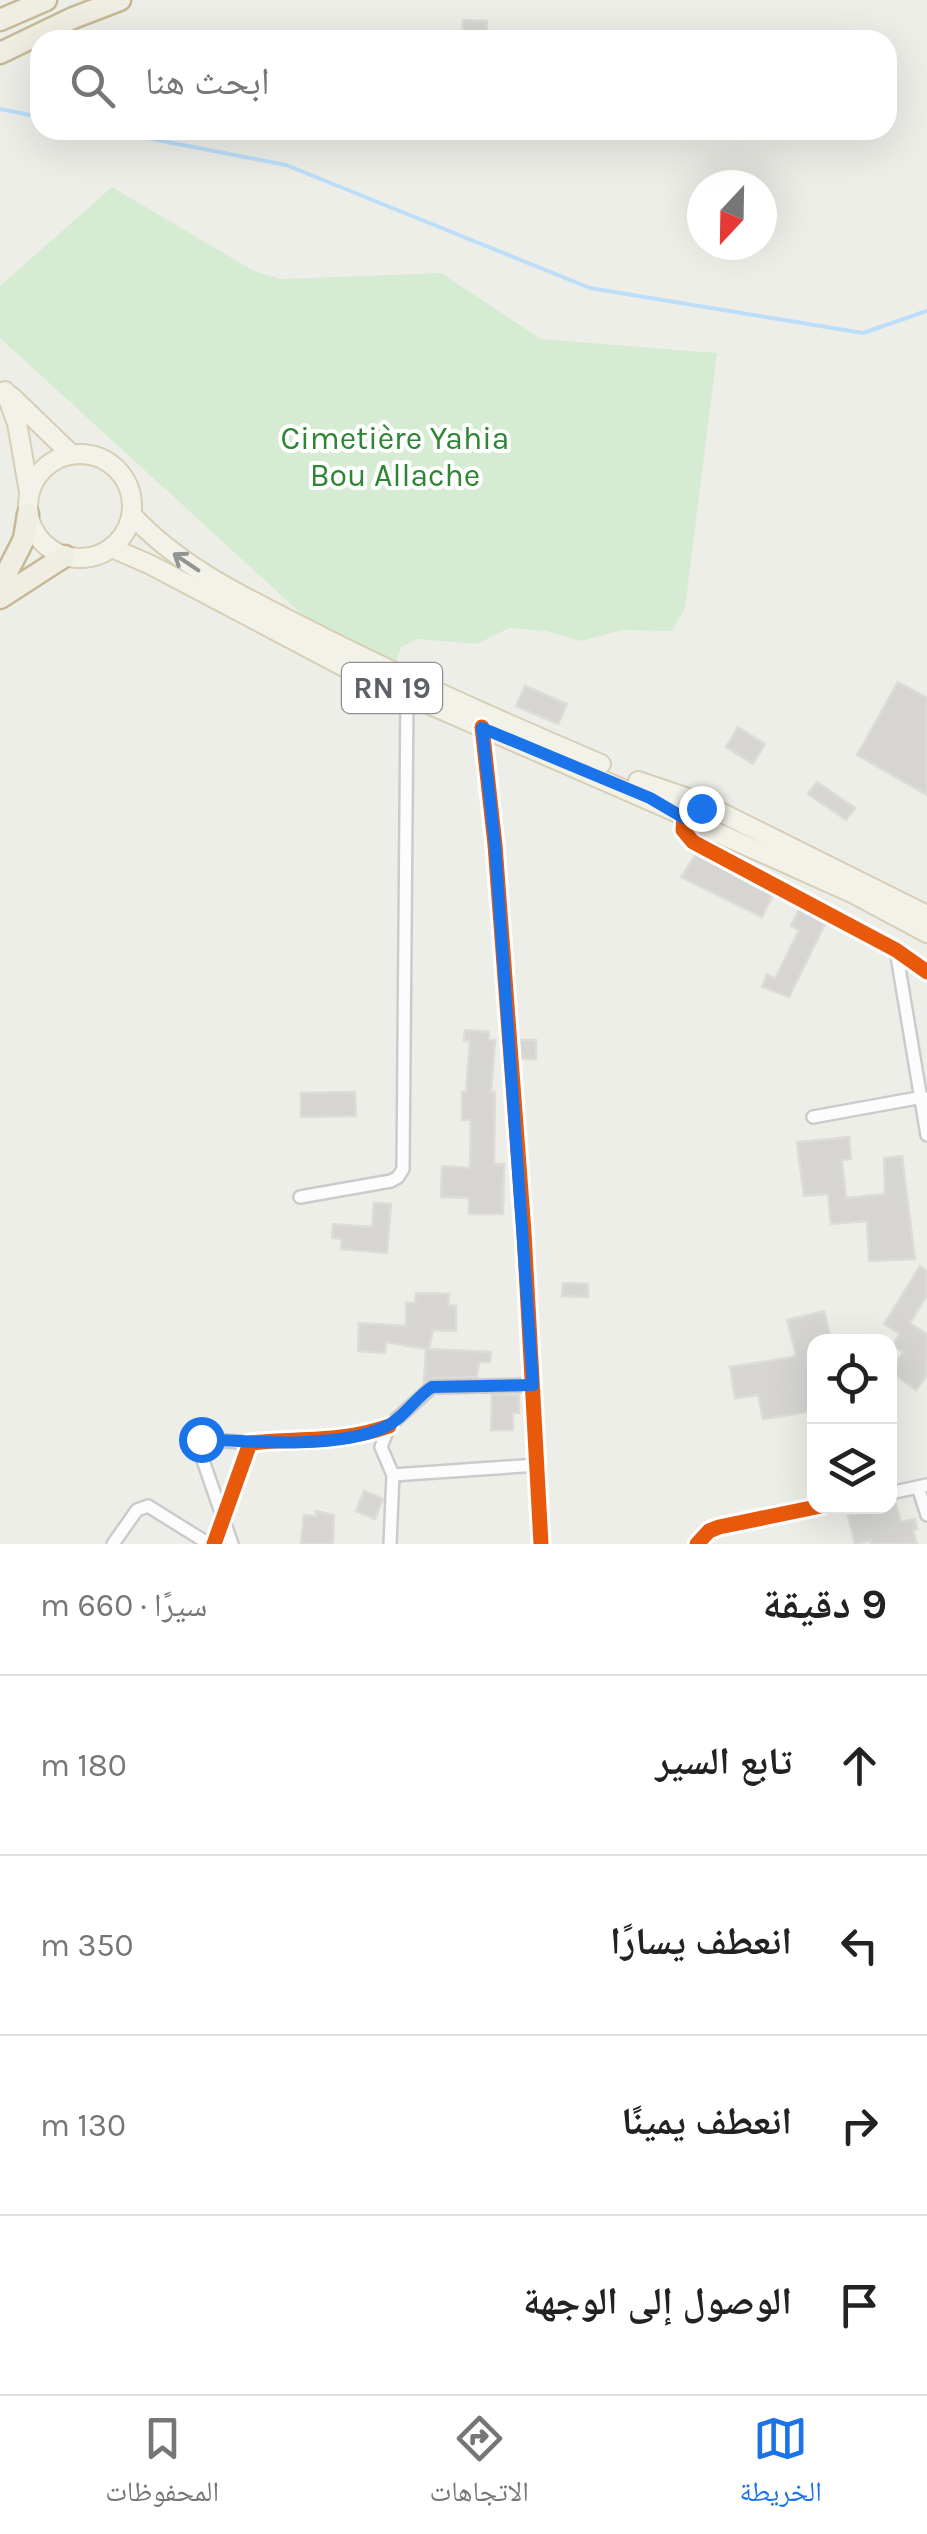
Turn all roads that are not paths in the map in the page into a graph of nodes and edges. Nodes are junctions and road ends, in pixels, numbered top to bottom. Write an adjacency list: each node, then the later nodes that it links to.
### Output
1 (46, 0): 3 (highway)
2 (120, 0): 4 (highway)
3 (0, 20)
4 (51, 30)
5 (30, 39): 6 (highway)
6 (0, 52)
7 (3, 388): 8 (main road); 9 (main road)
8 (71, 454): 9 (main road); 10 (main road)
9 (28, 503): 12 (main road); 13 (highway)
10 (132, 515): 11 (main road); 17 (main road, RN 19, one-way to 10)
11 (112, 548): 12 (main road); 15 (main road, RN 19)
12 (65, 556): 14 (highway)
13 (0, 586)
14 (0, 598)
15 (406, 695): 16 (main road, RN 19); 25 (street)
16 (482, 728): 17 (main road, RN 19); 26 (street)
17 (687, 810): 18 (main road, RN 19); 19 (main road, RN 19); 20 (street)
18 (927, 916)
19 (927, 932)
20 (896, 950): 21 (street); 22 (street)
21 (927, 972)
22 (923, 1096): 23 (street); 24 (street)
23 (812, 1117)
24 (927, 1134)
25 (300, 1197)
26 (533, 1385): 27 (street); 29 (street)
27 (389, 1426): 28 (street); 30 (street)
28 (250, 1443): 35 (street); 35 (street)
29 (538, 1464): 30 (street); 40 (street)
30 (393, 1475): 39 (street)
31 (922, 1486): 32 (street); 34 (street)
32 (897, 1491)
33 (807, 1509): 41 (street)
34 (927, 1514)
35 (225, 1517): 37 (street); 38 (street)
36 (114, 1544): 37 (street)
37 (211, 1544)
38 (232, 1544)
39 (390, 1544)
40 (541, 1544)
41 (697, 1544)

